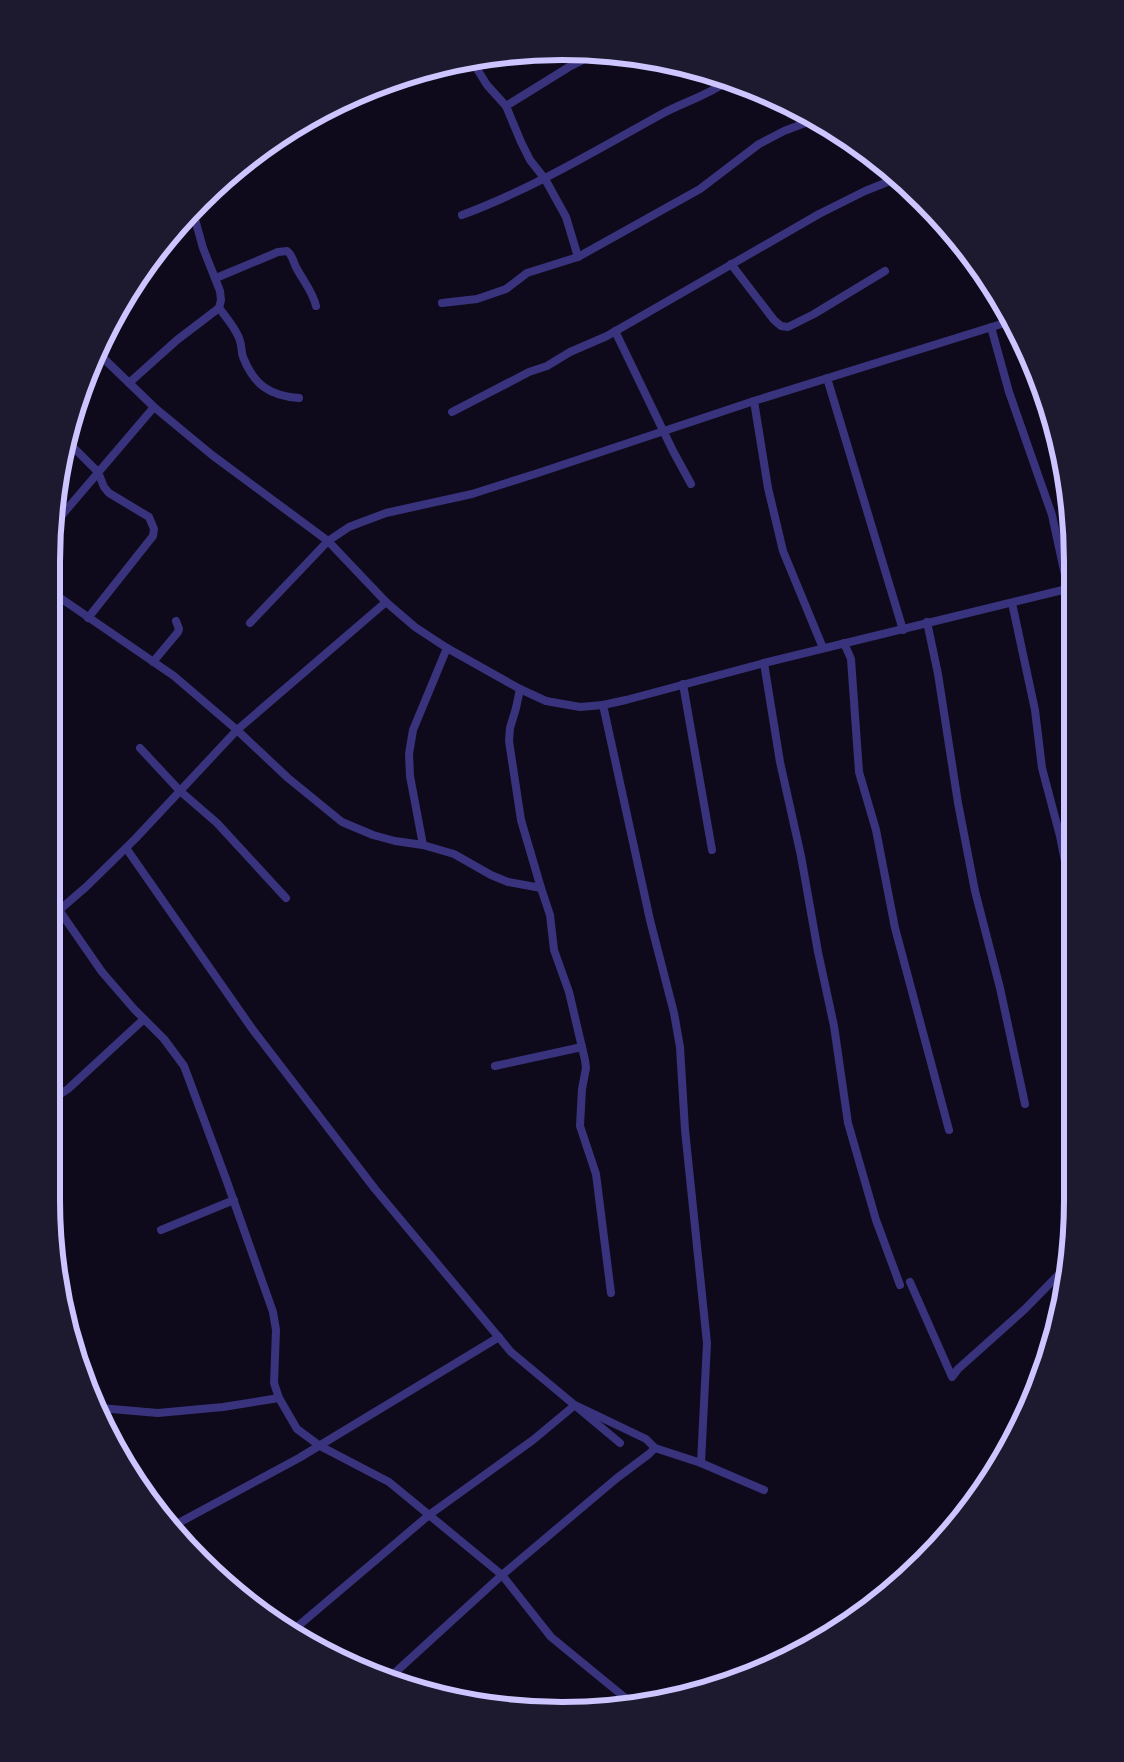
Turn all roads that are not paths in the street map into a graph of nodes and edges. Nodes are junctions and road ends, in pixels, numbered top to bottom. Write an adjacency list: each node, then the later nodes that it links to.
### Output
1 (582, 61): 4 (street)
2 (476, 68): 4 (street)
3 (721, 86): 6 (street)
4 (506, 106): 6 (street)
5 (805, 123): 10 (street)
6 (545, 179): 8 (street); 10 (street)
7 (889, 181): 11 (street)
8 (462, 215)
9 (195, 220): 13 (street)
10 (578, 257): 14 (street)
11 (731, 264): 12 (street); 19 (street)
12 (885, 271)
13 (216, 278): 15 (street); 16 (street)
14 (442, 303)
15 (316, 306)
16 (219, 308): 22 (street); 23 (street)
17 (1003, 323): 18 (street)
18 (991, 327): 21 (street); 33 (street)
19 (615, 331): 26 (street); 27 (street)
20 (103, 358): 22 (street)
21 (828, 378): 24 (street); 42 (street)
22 (129, 383): 25 (street)
23 (299, 398)
24 (754, 401): 27 (street); 45 (street)
25 (154, 407): 29 (street); 32 (street)
26 (452, 412)
27 (664, 430): 30 (street); 32 (street)
28 (74, 448): 29 (street)
29 (98, 472): 31 (street); 38 (street)
30 (691, 484)
31 (62, 514)
32 (328, 541): 36 (street); 41 (street)
33 (1064, 564)
34 (1064, 590): 37 (street)
35 (60, 598): 38 (street)
36 (386, 602): 44 (street); 51 (street)
37 (1012, 603): 40 (street); 56 (street)
38 (88, 618): 46 (street)
39 (176, 621): 46 (street)
40 (927, 622): 42 (street); 65 (street)
41 (250, 623)
42 (904, 630): 43 (street)
43 (844, 643): 45 (street); 66 (street)
44 (447, 648): 49 (street); 53 (street)
45 (823, 648): 47 (street)
46 (153, 662): 51 (street)
47 (764, 663): 48 (street); 71 (street)
48 (683, 684): 50 (street); 55 (street)
49 (520, 689): 50 (street); 57 (street)
50 (603, 705): 79 (street)
51 (237, 730): 53 (street); 54 (street)
52 (140, 748): 58 (street)
53 (423, 845): 57 (street)
54 (126, 848): 59 (street); 73 (street)
55 (712, 850)
56 (1064, 856)
57 (541, 888): 62 (street)
58 (286, 898)
59 (60, 909)
60 (60, 916): 61 (street)
61 (144, 1019): 64 (street); 67 (street)
62 (582, 1047): 63 (street); 72 (street)
63 (495, 1066)
64 (60, 1094)
65 (1025, 1104)
66 (949, 1130)
67 (234, 1200): 68 (street); 74 (street)
68 (161, 1230)
69 (1058, 1275): 70 (street)
70 (910, 1282)
71 (900, 1285)
72 (611, 1293)
73 (499, 1337): 76 (street); 77 (street)
74 (278, 1398): 75 (street); 77 (street)
75 (106, 1408)
76 (620, 1443)
77 (320, 1446): 81 (street); 83 (street)
78 (655, 1448): 79 (street); 81 (street); 85 (street)
79 (701, 1463): 80 (street)
80 (764, 1490)
81 (429, 1515): 85 (street); 86 (street)
82 (183, 1521): 84 (street)
83 (178, 1523)
84 (178, 1523)
85 (502, 1575): 87 (street); 88 (street)
86 (297, 1626)
87 (395, 1673)
88 (626, 1698)

